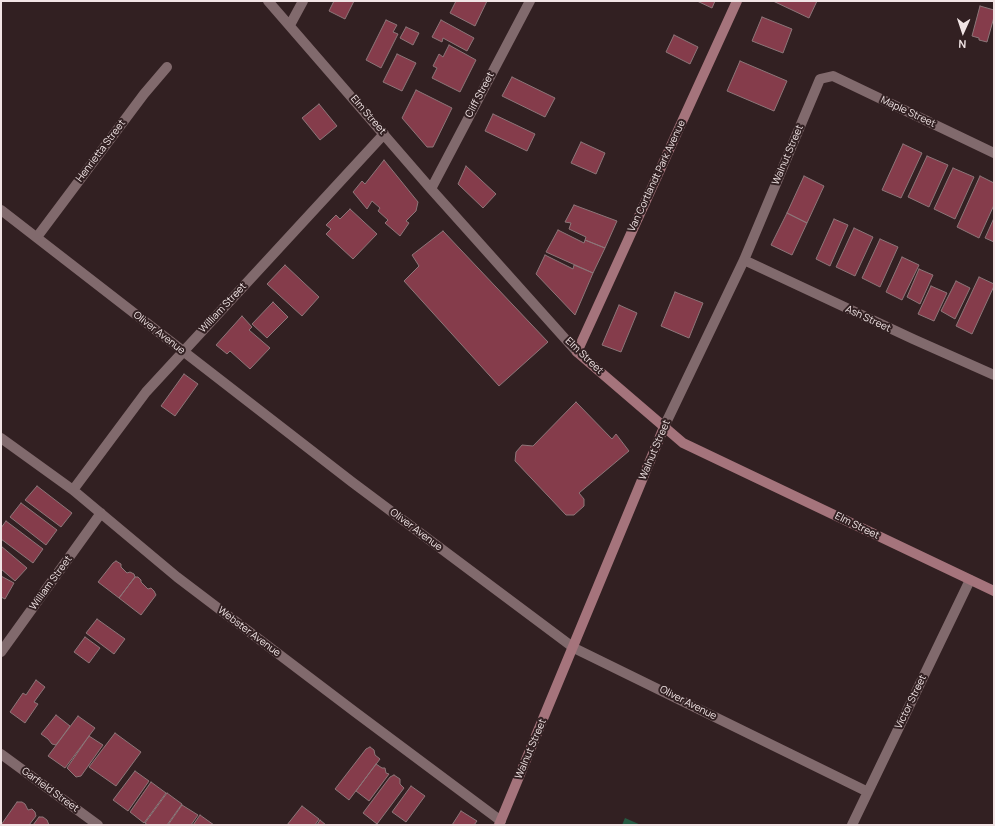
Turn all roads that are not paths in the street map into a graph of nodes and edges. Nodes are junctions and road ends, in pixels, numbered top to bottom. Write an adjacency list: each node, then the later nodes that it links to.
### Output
1 (268, 1): 5 (street, Elm Street)
2 (303, 1): 5 (street)
3 (530, 1): 10 (street, Cliff Street)
4 (737, 1): 15 (street, Van Cortlandt Park Avenue)
5 (290, 25): 8 (street, Elm Street)
6 (167, 67): 12 (street, Henrietta Street)
7 (820, 79): 9 (street, Maple Street); 13 (street, Walnut Street)
8 (384, 134): 10 (street, Elm Street); 14 (street, William Street)
9 (994, 153)
10 (431, 189): 15 (street, Elm Street)
11 (1, 210): 12 (street, Oliver Avenue)
12 (37, 237): 14 (street, Oliver Avenue)
13 (744, 260): 16 (street, Ash Street); 17 (street, Walnut Street)
14 (183, 352): 19 (street, William Street); 23 (street, Oliver Avenue)
15 (577, 352): 17 (street, Elm Street)
16 (994, 375)
17 (664, 427): 21 (street, Elm Street); 23 (street, Walnut Street)
18 (1, 438): 19 (street, Webster Avenue)
19 (73, 490): 20 (street, Webster Avenue)
20 (101, 513): 24 (street, William Street); 27 (street, Webster Avenue)
21 (970, 580): 22 (street, Elm Street); 26 (street, Victor Street)
22 (994, 591)
23 (574, 648): 26 (street, Oliver Avenue); 27 (street, Walnut Street)
24 (1, 652)
25 (1, 754): 28 (street, Garfield Street)
26 (868, 792): 29 (street, Victor Street)
27 (500, 823)
28 (98, 825)
29 (852, 825)

